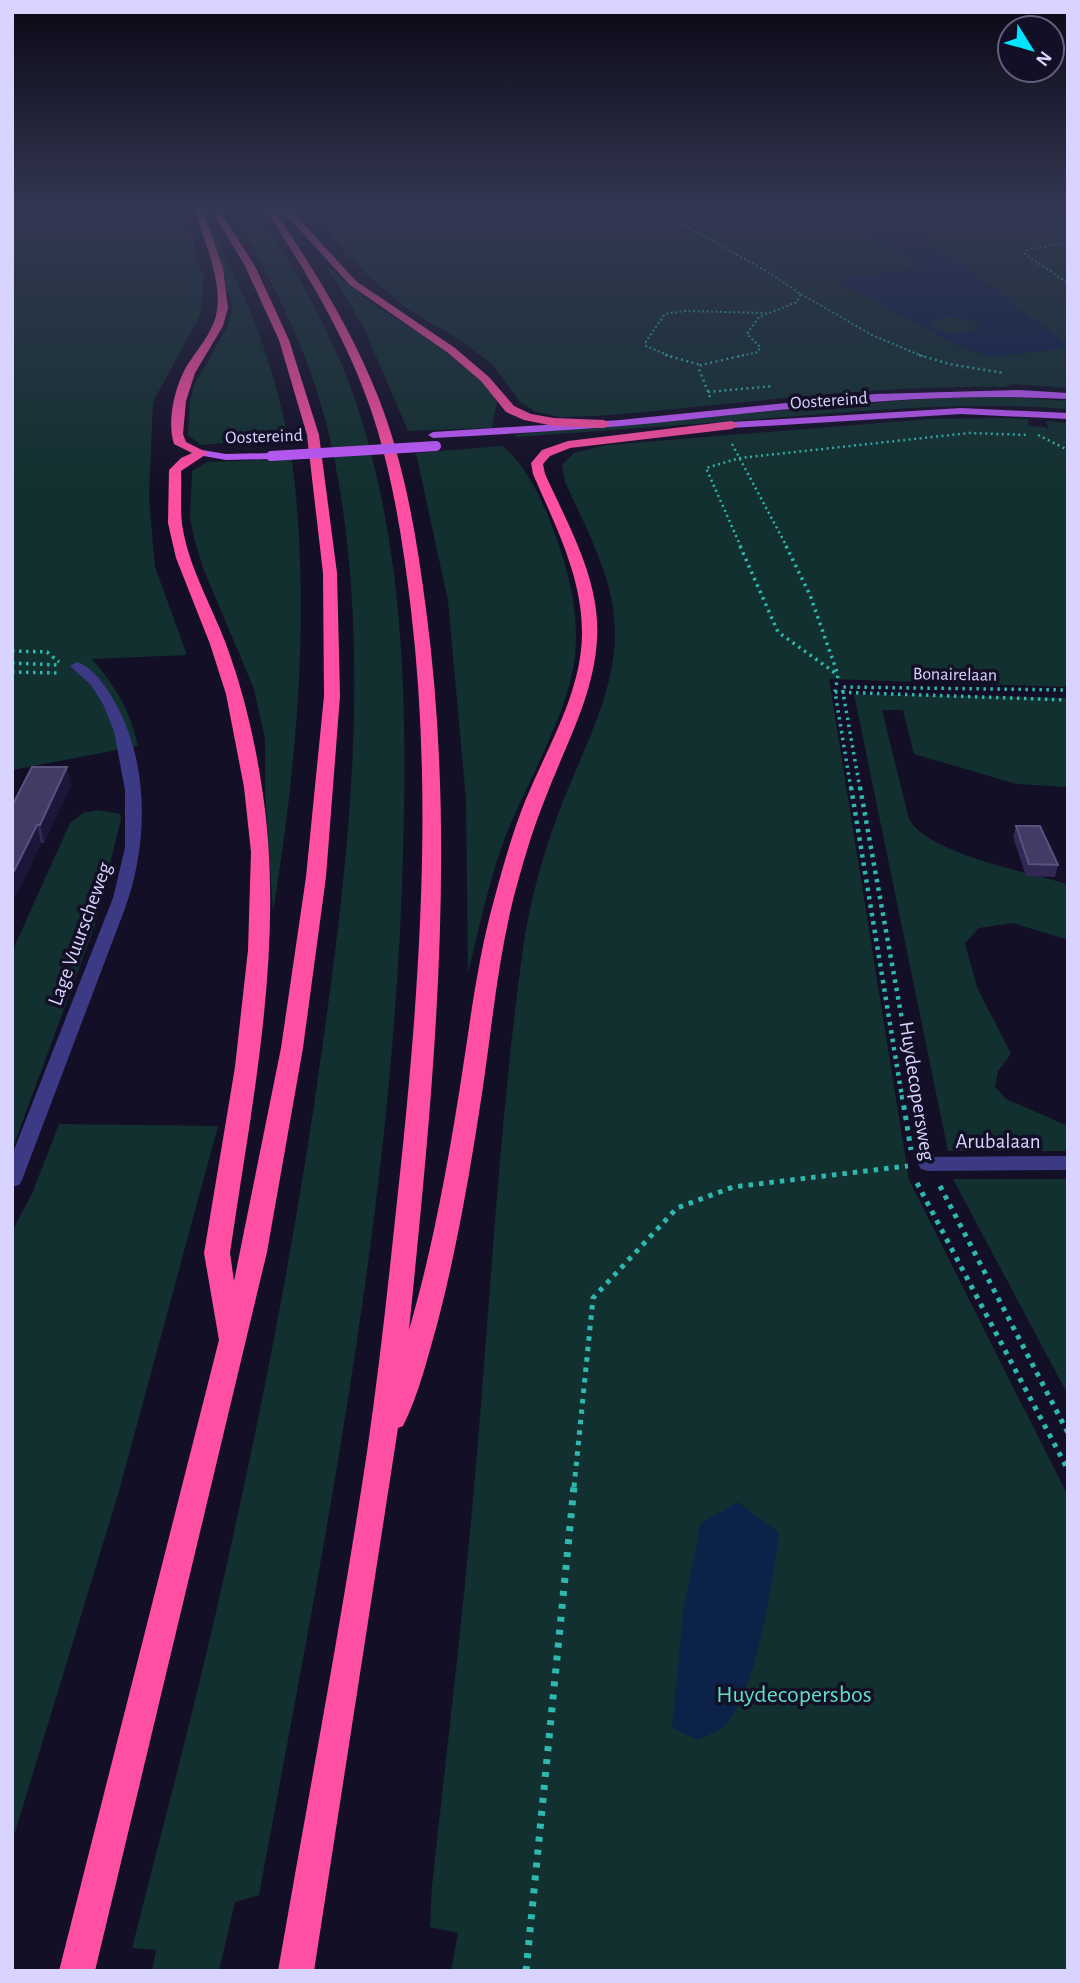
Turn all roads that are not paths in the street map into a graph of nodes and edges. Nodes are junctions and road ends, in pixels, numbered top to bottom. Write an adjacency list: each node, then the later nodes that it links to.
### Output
1 (222, 299): 10 (highway)
2 (265, 299): 15 (highway)
3 (326, 299): 16 (highway)
4 (376, 299): 7 (highway)
5 (1068, 396): 7 (main road, Oostereind)
6 (1068, 416): 8 (main road, Oostereind)
7 (604, 424): 9 (main road, Oostereind)
8 (732, 434): 9 (main road, Oostereind); 16 (highway)
9 (435, 441): 10 (main road, Oostereind, bridge)
10 (202, 453): 15 (highway)
11 (82, 670): 14 (street, Lage Vuurscheweg)
12 (1068, 1163): 13 (street, Arubalaan)
13 (921, 1165)
14 (12, 1180)
15 (232, 1345): 17 (highway)
16 (381, 1450): 18 (highway)
17 (77, 1971)
18 (296, 1971)

